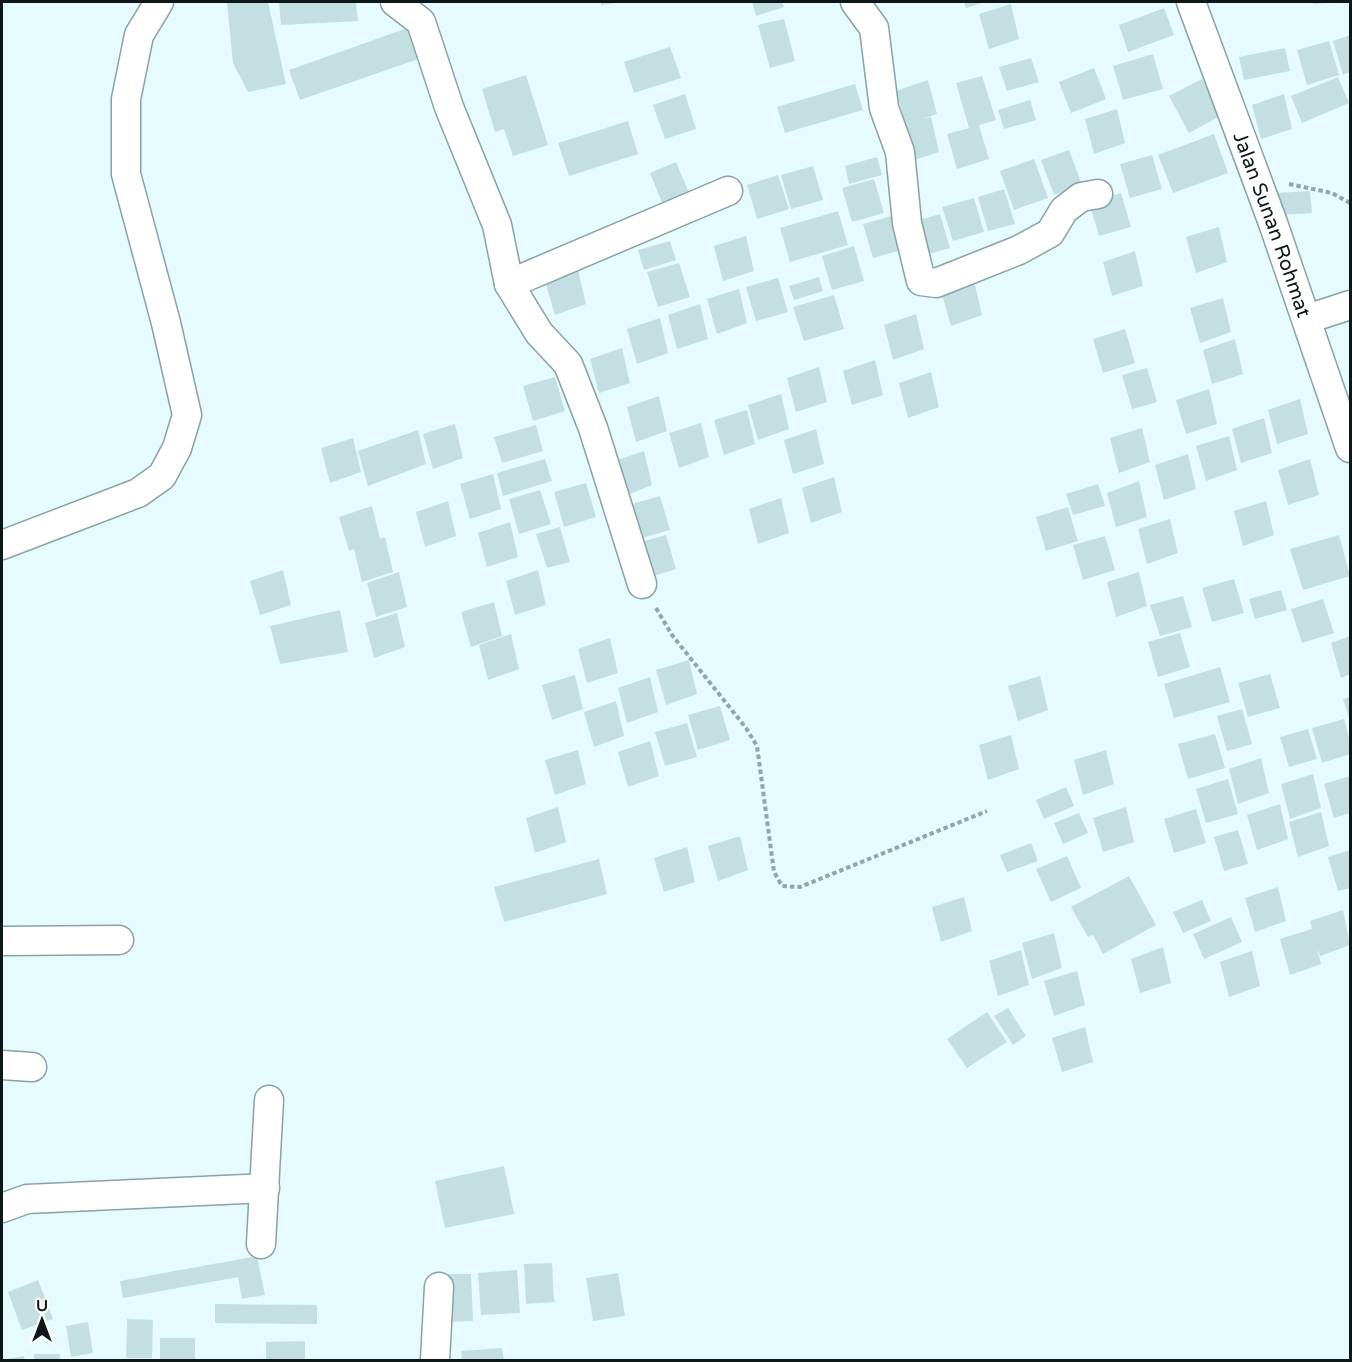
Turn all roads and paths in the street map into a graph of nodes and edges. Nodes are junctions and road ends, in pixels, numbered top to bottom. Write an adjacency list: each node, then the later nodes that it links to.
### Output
1 (159, 2): 13 (street)
2 (395, 2): 9 (street)
3 (855, 2): 7 (street)
4 (1191, 2): 5 (street, Jalan Sunan Rohmat)
5 (1258, 185): 8 (path); 11 (street, Jalan Sunan Rohmat)
6 (728, 191): 9 (street)
7 (1098, 194)
8 (1350, 202)
9 (509, 284): 14 (street)
10 (1350, 305): 11 (street)
11 (1307, 319): 12 (street, Jalan Sunan Rohmat)
12 (1350, 448)
13 (2, 545)
14 (642, 584): 15 (path)
15 (987, 811)
16 (119, 940): 17 (street)
17 (2, 941)
18 (2, 1065): 19 (street)
19 (32, 1067)
20 (269, 1100): 21 (street)
21 (265, 1188): 22 (street); 23 (street)
22 (2, 1208)
23 (261, 1244)
24 (439, 1287): 25 (street)
25 (435, 1360)

